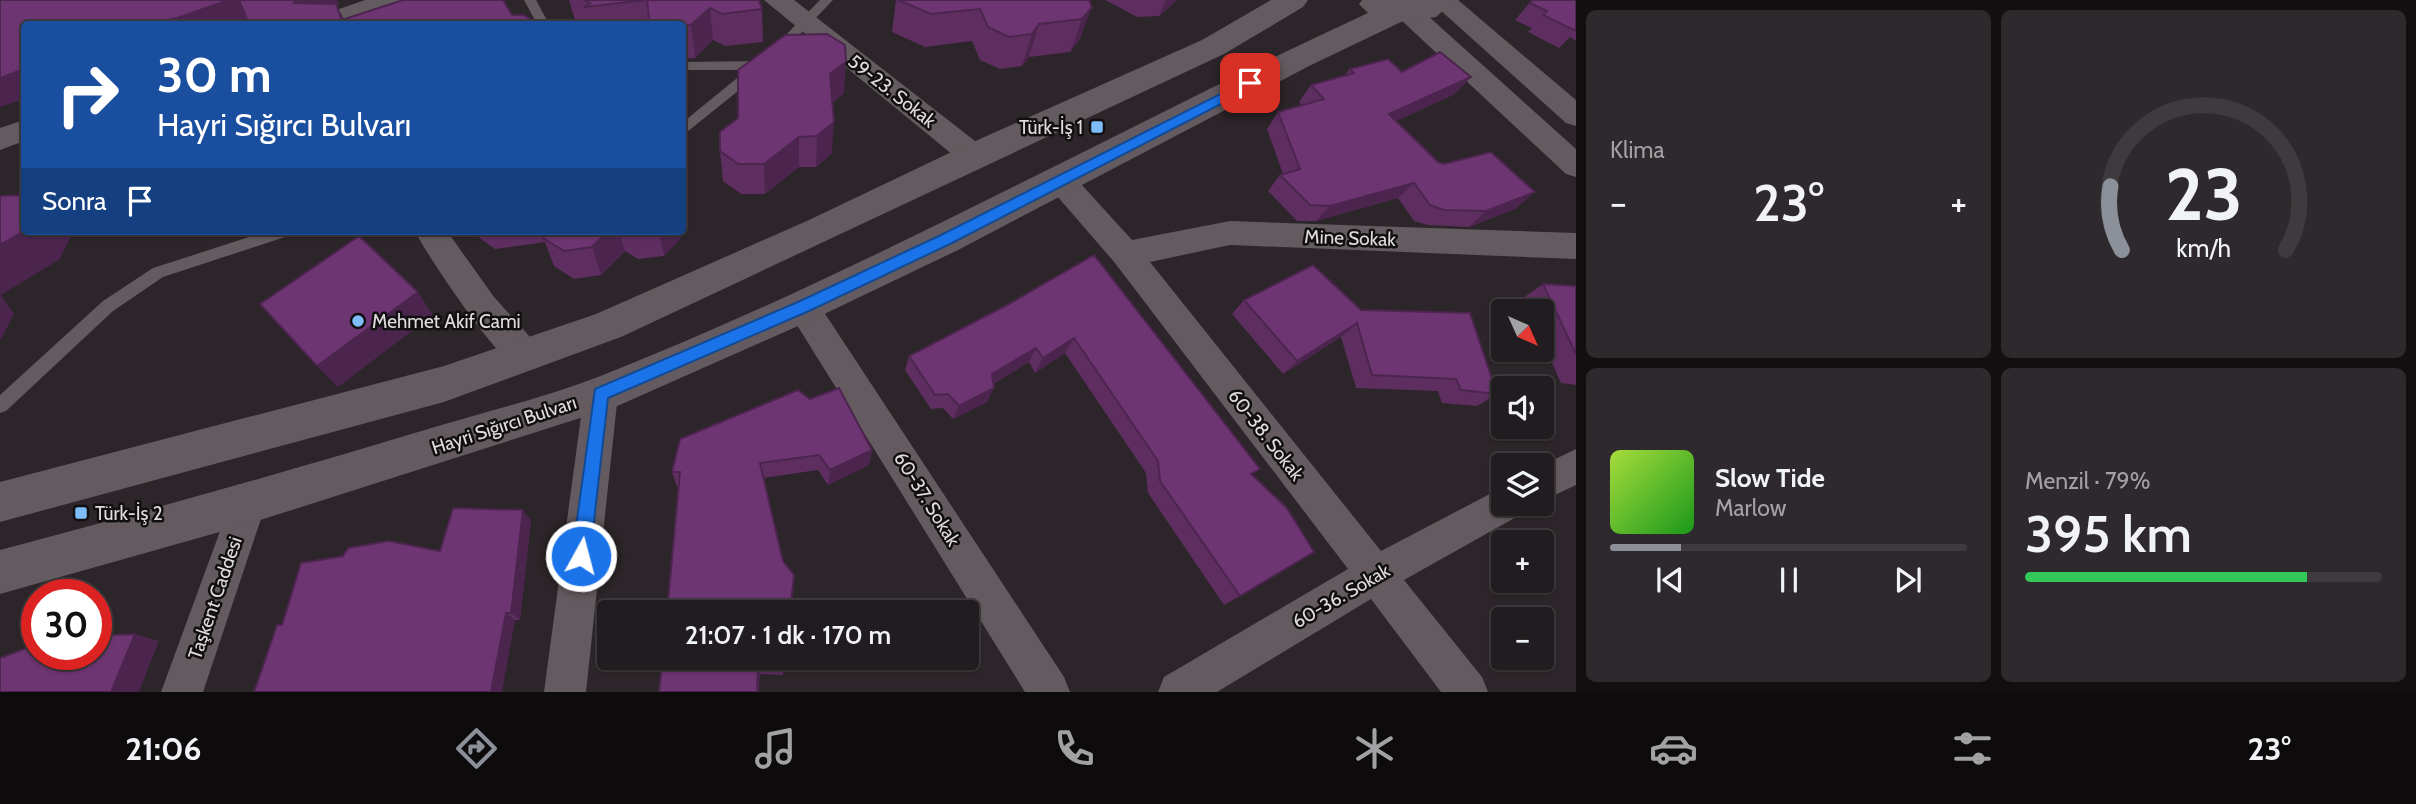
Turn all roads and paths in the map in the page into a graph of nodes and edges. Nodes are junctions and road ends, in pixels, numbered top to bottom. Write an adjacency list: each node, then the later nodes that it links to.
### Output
1 (391, 0): 9 (street)
2 (530, 0): 10 (lane)
3 (777, 0): 11 (street, 59-23. Sokak)
4 (827, 0): 11 (lane)
5 (1293, 0): 18 (street)
6 (1366, 0): 8 (street)
7 (1441, 0): 8 (street, Hayri Sığırcı Bulvarı); 14 (street)
8 (1403, 12): 19 (street); 20 (street, Hayri Sığırcı Bulvarı)
9 (331, 21)
10 (541, 21)
11 (807, 24): 12 (lane); 18 (street, 59-23. Sokak)
12 (761, 65): 13 (lane); 15 (lane)
13 (686, 66)
14 (1576, 116)
15 (686, 128)
16 (21, 131): 17 (street)
17 (0, 139)
18 (974, 156): 26 (street)
19 (1576, 166)
20 (1061, 181): 24 (street, 60-38. Sokak); 25 (street, Hayri Sığırcı Bulvarı)
21 (274, 235): 28 (lane)
22 (433, 235): 26 (street)
23 (1576, 246): 24 (street, Mine Sokak)
24 (1126, 254): 35 (street, 60-38. Sokak)
25 (803, 307): 27 (street, Hayri Sığırcı Bulvarı); 38 (street, 60-37. Sokak)
26 (527, 357): 31 (street)
27 (601, 394): 32 (street, Hayri Sığırcı Bulvarı); 37 (street)
28 (0, 406)
29 (1576, 466): 30 (street)
30 (1554, 478)
31 (0, 502)
32 (248, 504): 34 (street, Hayri Sığırcı Bulvarı); 36 (street, Taşkent Caddesi)
33 (1491, 512): 35 (street, 60-36. Sokak)
34 (0, 572)
35 (1374, 575): 39 (street, 60-36. Sokak); 40 (street, 60-38. Sokak)
36 (183, 692)
37 (565, 692)
38 (1049, 692)
39 (1179, 692)
40 (1467, 692)

